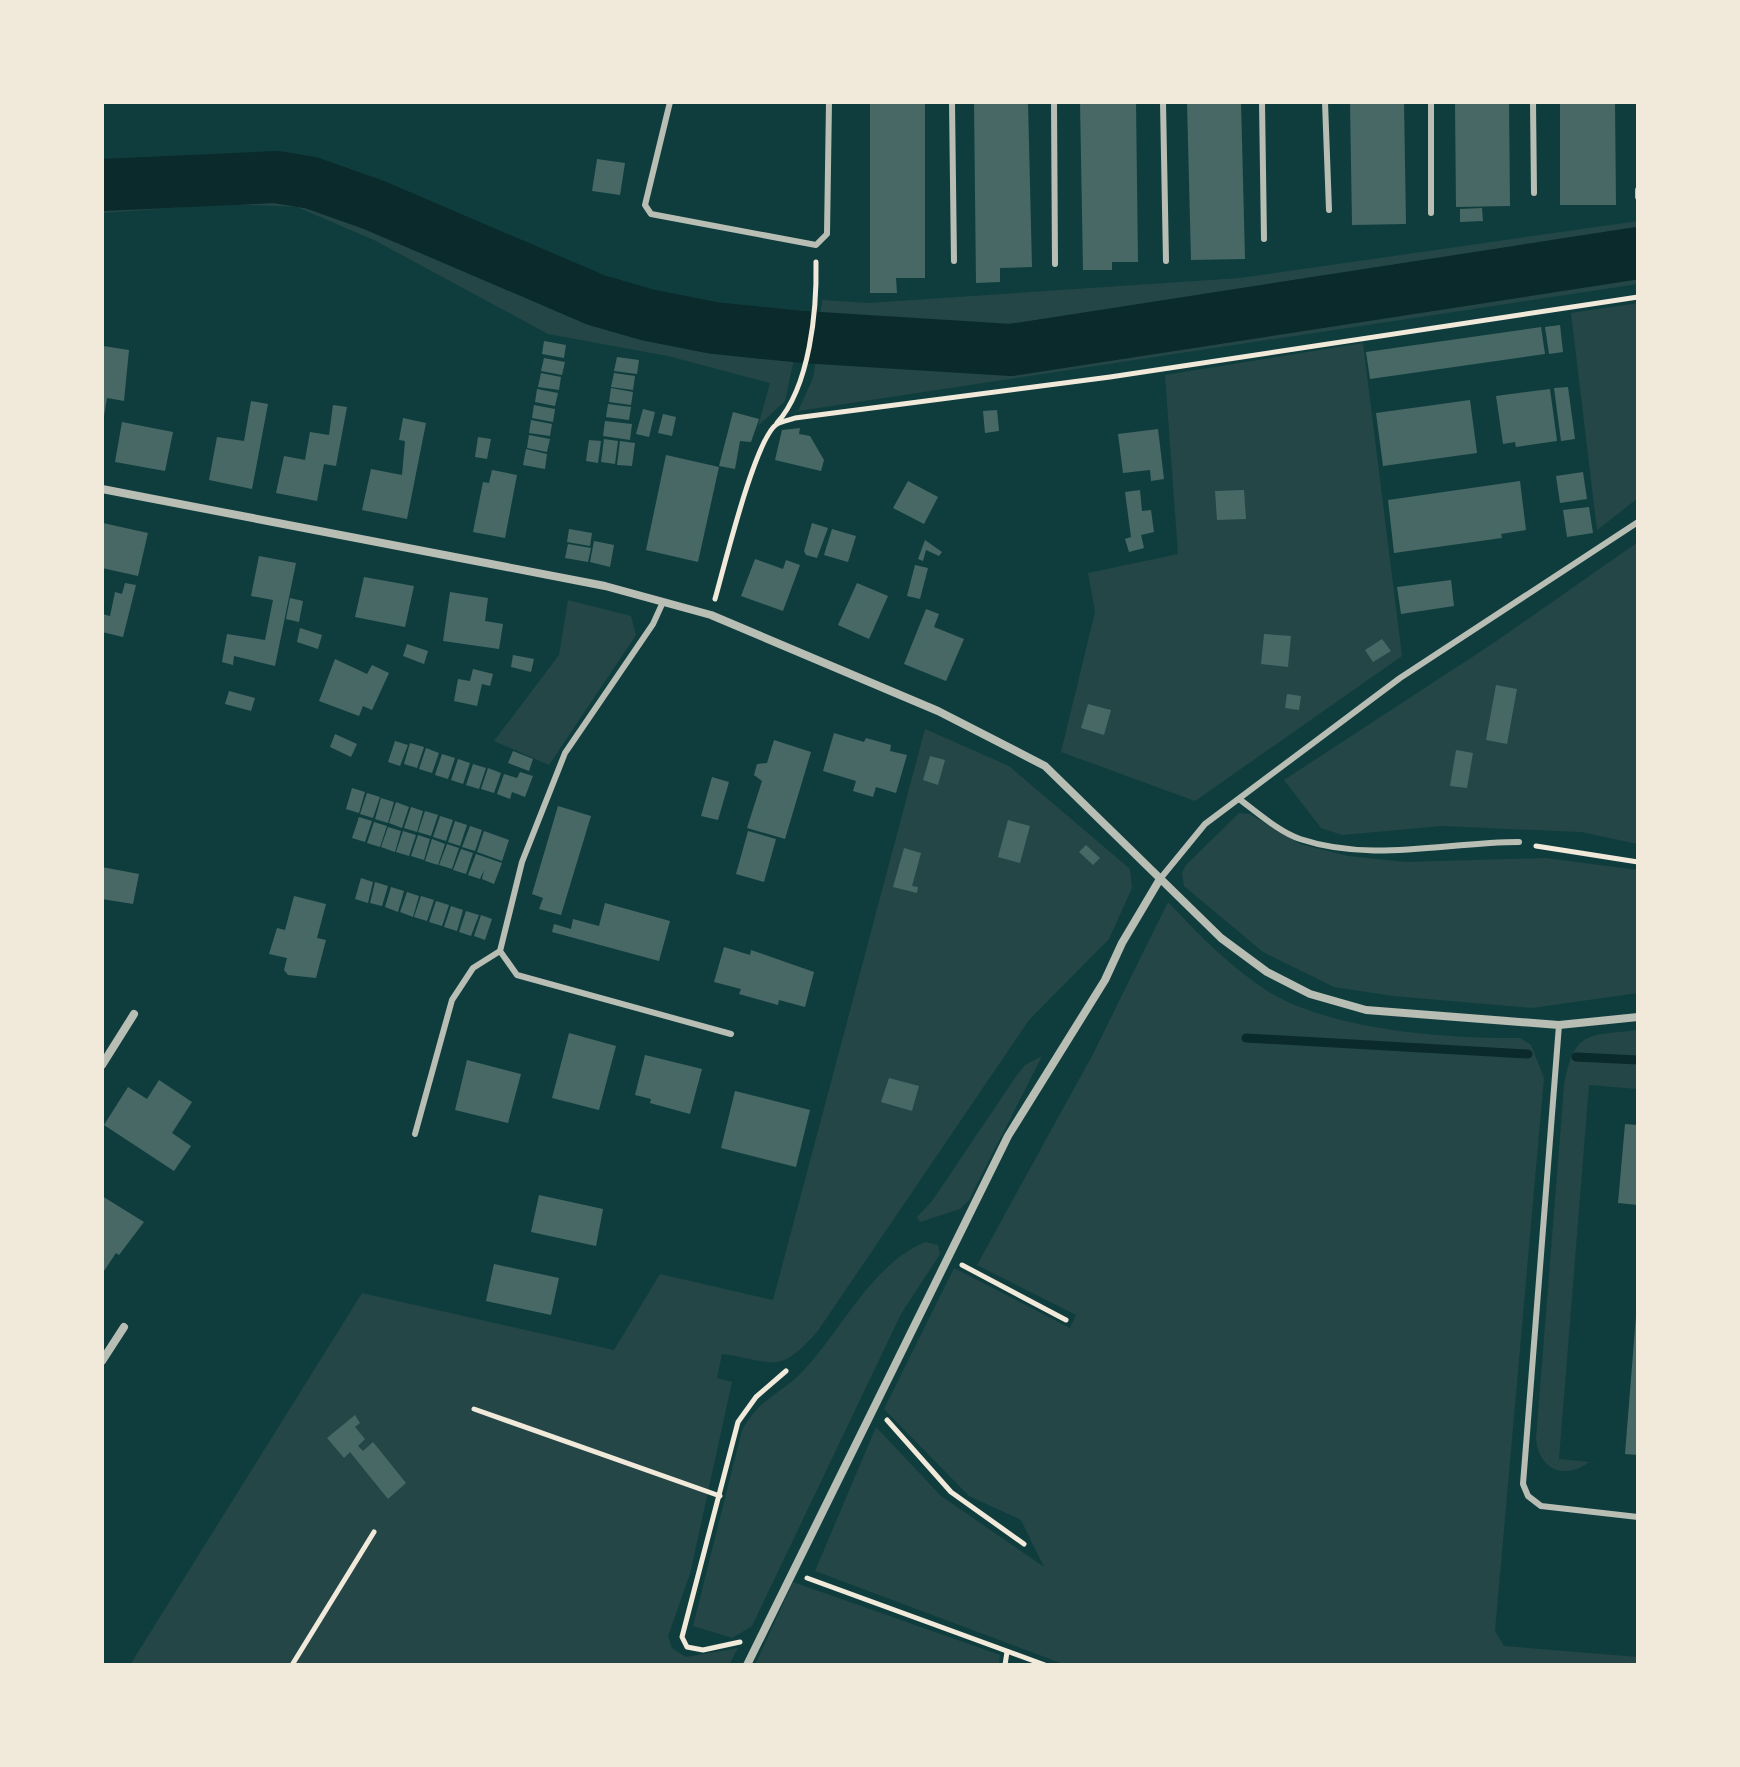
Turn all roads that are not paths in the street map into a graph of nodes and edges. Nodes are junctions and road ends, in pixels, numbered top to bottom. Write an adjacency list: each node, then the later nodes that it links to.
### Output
1 (670, 102): 2 (lane)
2 (829, 102)
3 (952, 102): 16 (lane)
4 (1054, 102): 18 (lane)
5 (1163, 102): 17 (lane)
6 (1262, 102): 15 (lane)
7 (1325, 102): 13 (lane)
8 (1431, 102): 14 (lane)
9 (1533, 102): 11 (lane)
10 (1638, 190): 12 (lane)
11 (1534, 193)
12 (1638, 197)
13 (1329, 210)
14 (1431, 213)
15 (1264, 239)
16 (954, 261)
17 (1166, 261)
18 (1055, 264)
19 (102, 489): 21 (street)
20 (1638, 522): 22 (lane)
21 (663, 602): 24 (street); 25 (lane)
22 (1239, 799): 23 (lane); 24 (lane)
23 (1519, 842)
24 (1160, 879): 28 (street); 35 (street)
25 (500, 951): 29 (lane); 31 (lane)
26 (134, 1014): 30 (street)
27 (1638, 1017): 28 (street)
28 (1559, 1025): 34 (lane)
29 (731, 1034)
30 (102, 1065)
31 (415, 1134)
32 (124, 1327): 33 (street)
33 (102, 1361)
34 (1638, 1517)
35 (747, 1665)

